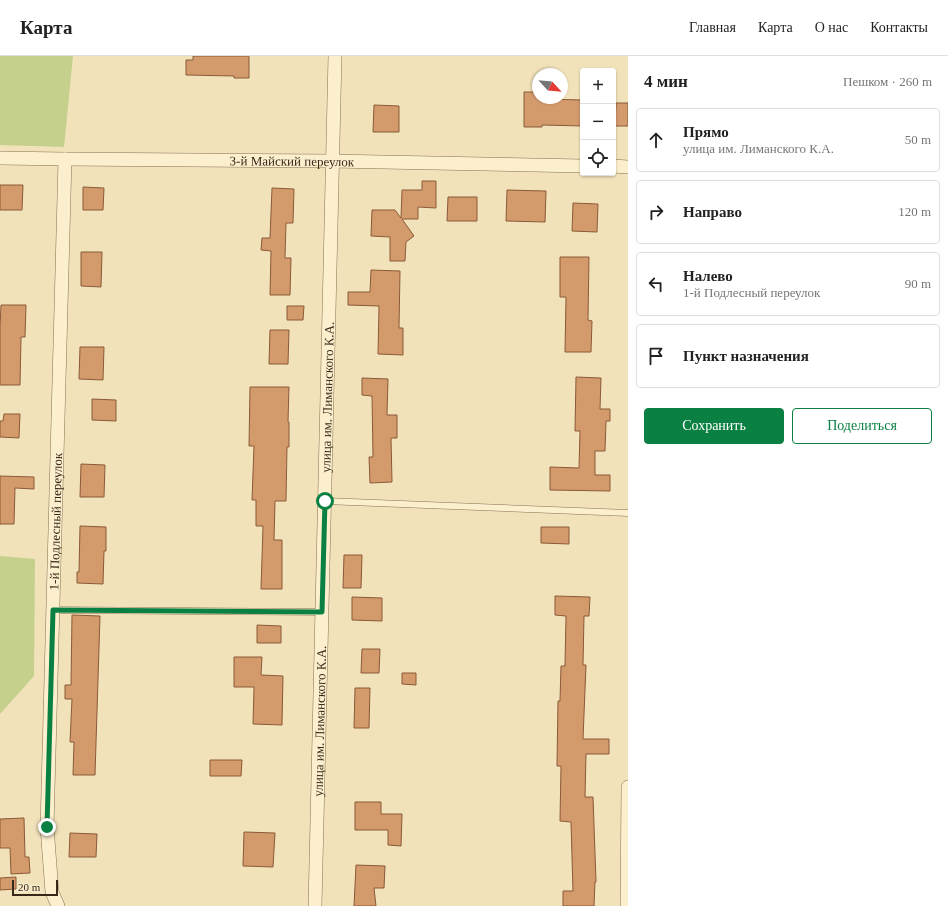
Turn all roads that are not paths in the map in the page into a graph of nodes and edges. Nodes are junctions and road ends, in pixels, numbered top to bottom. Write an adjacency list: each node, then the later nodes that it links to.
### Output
1 (335, 56): 4 (street, улица им. Лиманского К.А.)
2 (0, 158): 3 (street, 3-й Майский переулок)
3 (65, 159): 4 (street, 3-й Майский переулок); 10 (street, 1-й Подлесный переулок)
4 (332, 161): 5 (street, 3-й Майский переулок); 8 (street, улица им. Лиманского К.А.)
5 (580, 166)
6 (616, 166): 7 (street)
7 (628, 167)
8 (325, 501): 9 (lane); 11 (street, улица им. Лиманского К.А.)
9 (628, 513)
10 (53, 610): 11 (lane); 13 (street, 1-й Подлесный переулок)
11 (322, 612): 14 (street, улица им. Лиманского К.А.)
12 (628, 787): 15 (street)
13 (58, 906)
14 (315, 906)
15 (627, 906)

